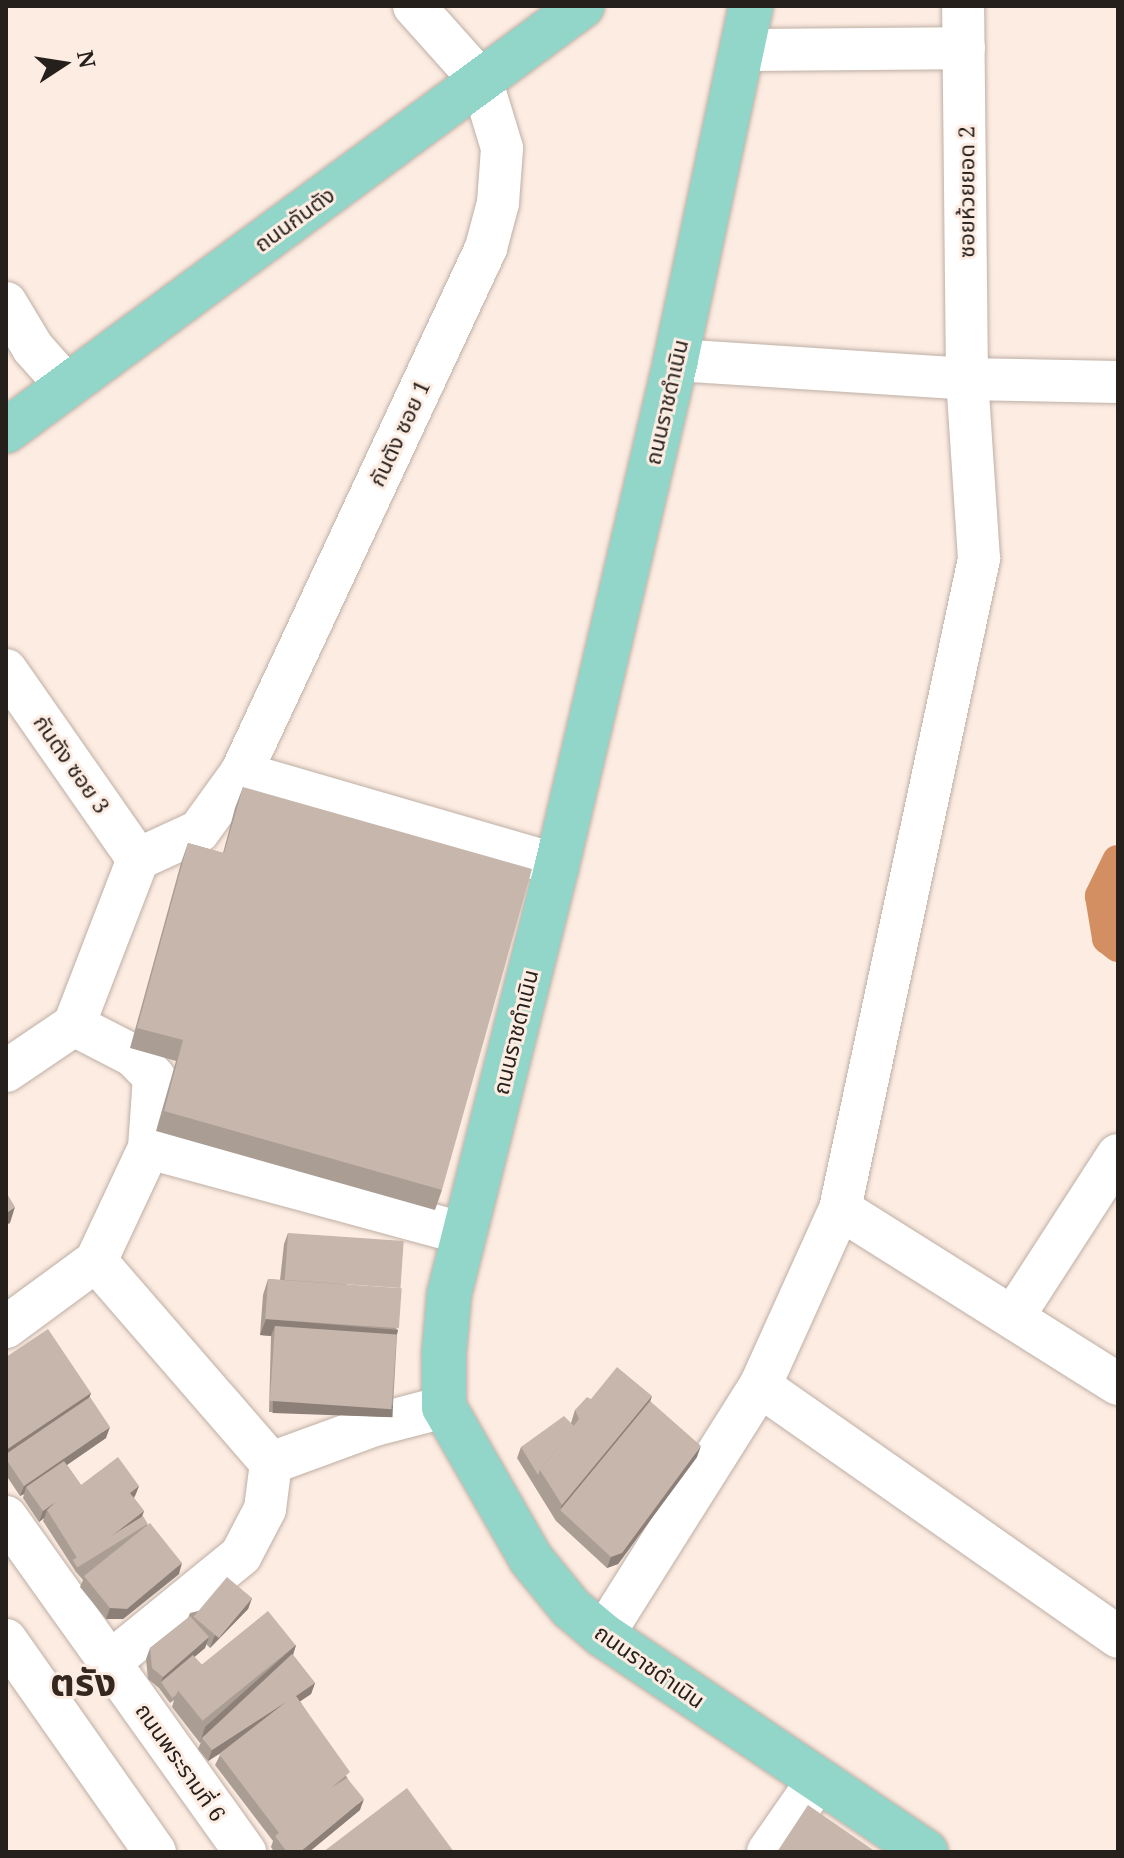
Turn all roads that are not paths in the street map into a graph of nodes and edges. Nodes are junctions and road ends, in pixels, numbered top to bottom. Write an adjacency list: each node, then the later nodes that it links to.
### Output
1 (414, 6): 7 (street)
2 (582, 6): 7 (main road, ถนนกันตัง)
3 (751, 6): 6 (main road, ถนนราชดำเนิน)
4 (963, 6): 5 (street, ซอยห้วยยอด 2)
5 (964, 48): 6 (street); 10 (street, ซอยห้วยยอด 2)
6 (743, 50): 9 (main road, ถนนราชดำเนิน)
7 (482, 82): 12 (main road, ถนนกันตัง); 15 (street, กันตัง ซอย 1)
8 (6, 303): 12 (street)
9 (676, 360): 10 (street); 17 (main road, ถนนราชดำเนิน)
10 (967, 379): 11 (street); 22 (street, ซอยห้วยยอด 2)
11 (1118, 382)
12 (66, 385): 13 (main road, ถนนกันตัง)
13 (6, 431)
14 (6, 670): 16 (street, กันตัง ซอย 3)
15 (241, 773): 16 (street, กันตัง ซอย 1); 17 (street)
16 (138, 859): 18 (street)
17 (557, 865): 23 (main road, ถนนราชดำเนิน)
18 (74, 1025): 19 (street); 20 (street)
19 (6, 1071)
20 (149, 1148): 23 (street); 24 (street)
21 (1118, 1155): 25 (street)
22 (840, 1209): 25 (street); 28 (street, ซอยห้วยยอด 2)
23 (465, 1234): 29 (main road, ถนนราชดำเนิน)
24 (96, 1261): 26 (street); 30 (street)
25 (1013, 1317): 27 (street)
26 (6, 1327)
27 (1118, 1384)
28 (760, 1386): 32 (street, ซอยห้วยยอด 2); 33 (street)
29 (444, 1407): 30 (street); 32 (main road, ถนนราชดำเนิน)
30 (271, 1463): 35 (street)
31 (6, 1517): 35 (street, ถนนพระรามที่ 6)
32 (603, 1635): 36 (main road, ถนนราชดำเนิน)
33 (1118, 1637)
34 (6, 1640): 37 (street)
35 (110, 1662): 38 (street, ถนนพระรามที่ 6)
36 (818, 1780): 39 (street); 40 (main road, ถนนราชดำเนิน)
37 (155, 1852)
38 (245, 1852)
39 (768, 1852)
40 (926, 1852)

